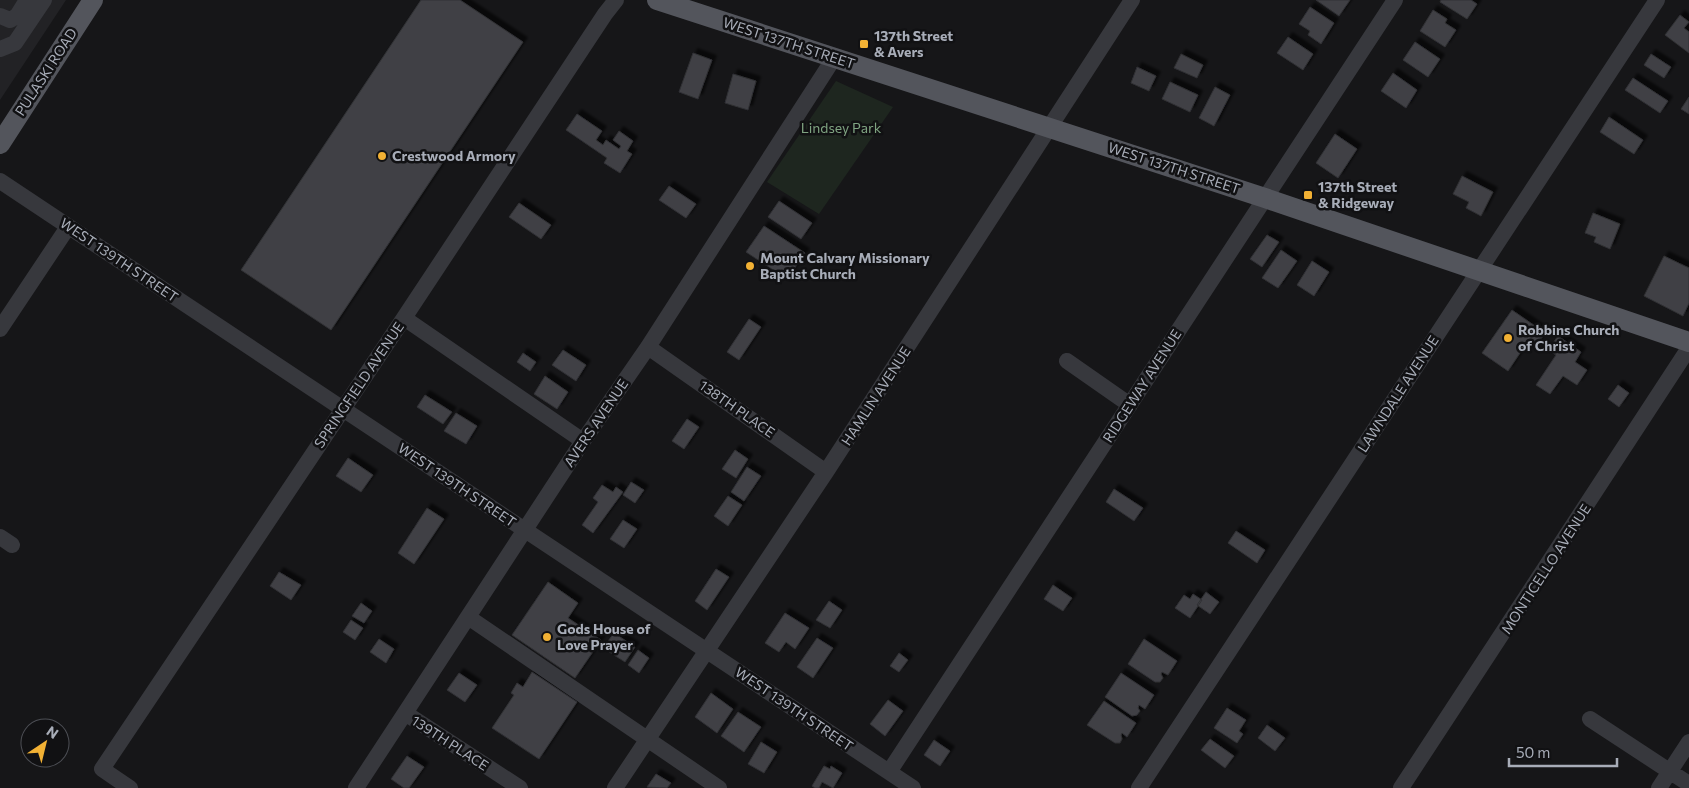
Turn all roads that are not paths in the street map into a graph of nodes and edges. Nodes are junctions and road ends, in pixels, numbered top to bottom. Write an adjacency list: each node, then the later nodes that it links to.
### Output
1 (27, 0): 9 (street)
2 (44, 0): 10 (street)
3 (93, 0): 13 (main road, PULASKI ROAD)
4 (616, 0): 18 (street, SPRINGFIELD AVENUE)
5 (657, 0): 11 (main road, WEST 137TH STREET)
6 (1132, 0): 12 (street, HAMLIN AVENUE)
7 (1395, 0): 15 (street, RIDGEWAY AVENUE)
8 (1657, 0): 17 (street, LAWNDALE AVENUE)
9 (0, 16)
10 (0, 49)
11 (834, 58): 12 (main road, WEST 137TH STREET); 21 (street, AVERS AVENUE)
12 (1051, 128): 15 (main road, WEST 137TH STREET); 27 (street, HAMLIN AVENUE)
13 (0, 144)
14 (0, 181): 16 (street, WEST 139TH STREET)
15 (1265, 198): 17 (main road, WEST 137TH STREET); 24 (street, RIDGEWAY AVENUE)
16 (68, 227): 19 (street); 25 (street, WEST 139TH STREET)
17 (1478, 272): 20 (main road, WEST 137TH STREET); 44 (street, LAWNDALE AVENUE)
18 (404, 318): 25 (street, SPRINGFIELD AVENUE); 26 (street)
19 (0, 329)
20 (1689, 342)
21 (648, 347): 26 (street, AVERS AVENUE); 27 (street, 138TH PLACE)
22 (1689, 348): 45 (street, MONTICELLO AVENUE)
23 (1067, 361): 24 (street)
24 (1130, 405): 35 (street, RIDGEWAY AVENUE)
25 (343, 409): 28 (street, WEST 139TH STREET); 38 (street, SPRINGFIELD AVENUE)
26 (583, 441): 28 (street, AVERS AVENUE)
27 (826, 472): 30 (street, HAMLIN AVENUE)
28 (525, 530): 29 (street, AVERS AVENUE); 30 (street, WEST 139TH STREET)
29 (468, 617): 31 (street, AVERS AVENUE); 33 (street)
30 (708, 651): 33 (street, HAMLIN AVENUE); 35 (street, WEST 139TH STREET)
31 (405, 714): 39 (street, AVERS AVENUE); 40 (street, 139TH PLACE)
32 (1590, 719): 36 (street)
33 (648, 740): 41 (street, HAMLIN AVENUE); 42 (street)
34 (1689, 742): 36 (street)
35 (889, 772): 43 (street, WEST 139TH STREET)
36 (1670, 772): 37 (street); 46 (street)
37 (1689, 784)
38 (130, 788)
39 (356, 788)
40 (520, 788)
41 (615, 788)
42 (719, 788)
43 (913, 788)
44 (1139, 788)
45 (1401, 788)
46 (1659, 788)

